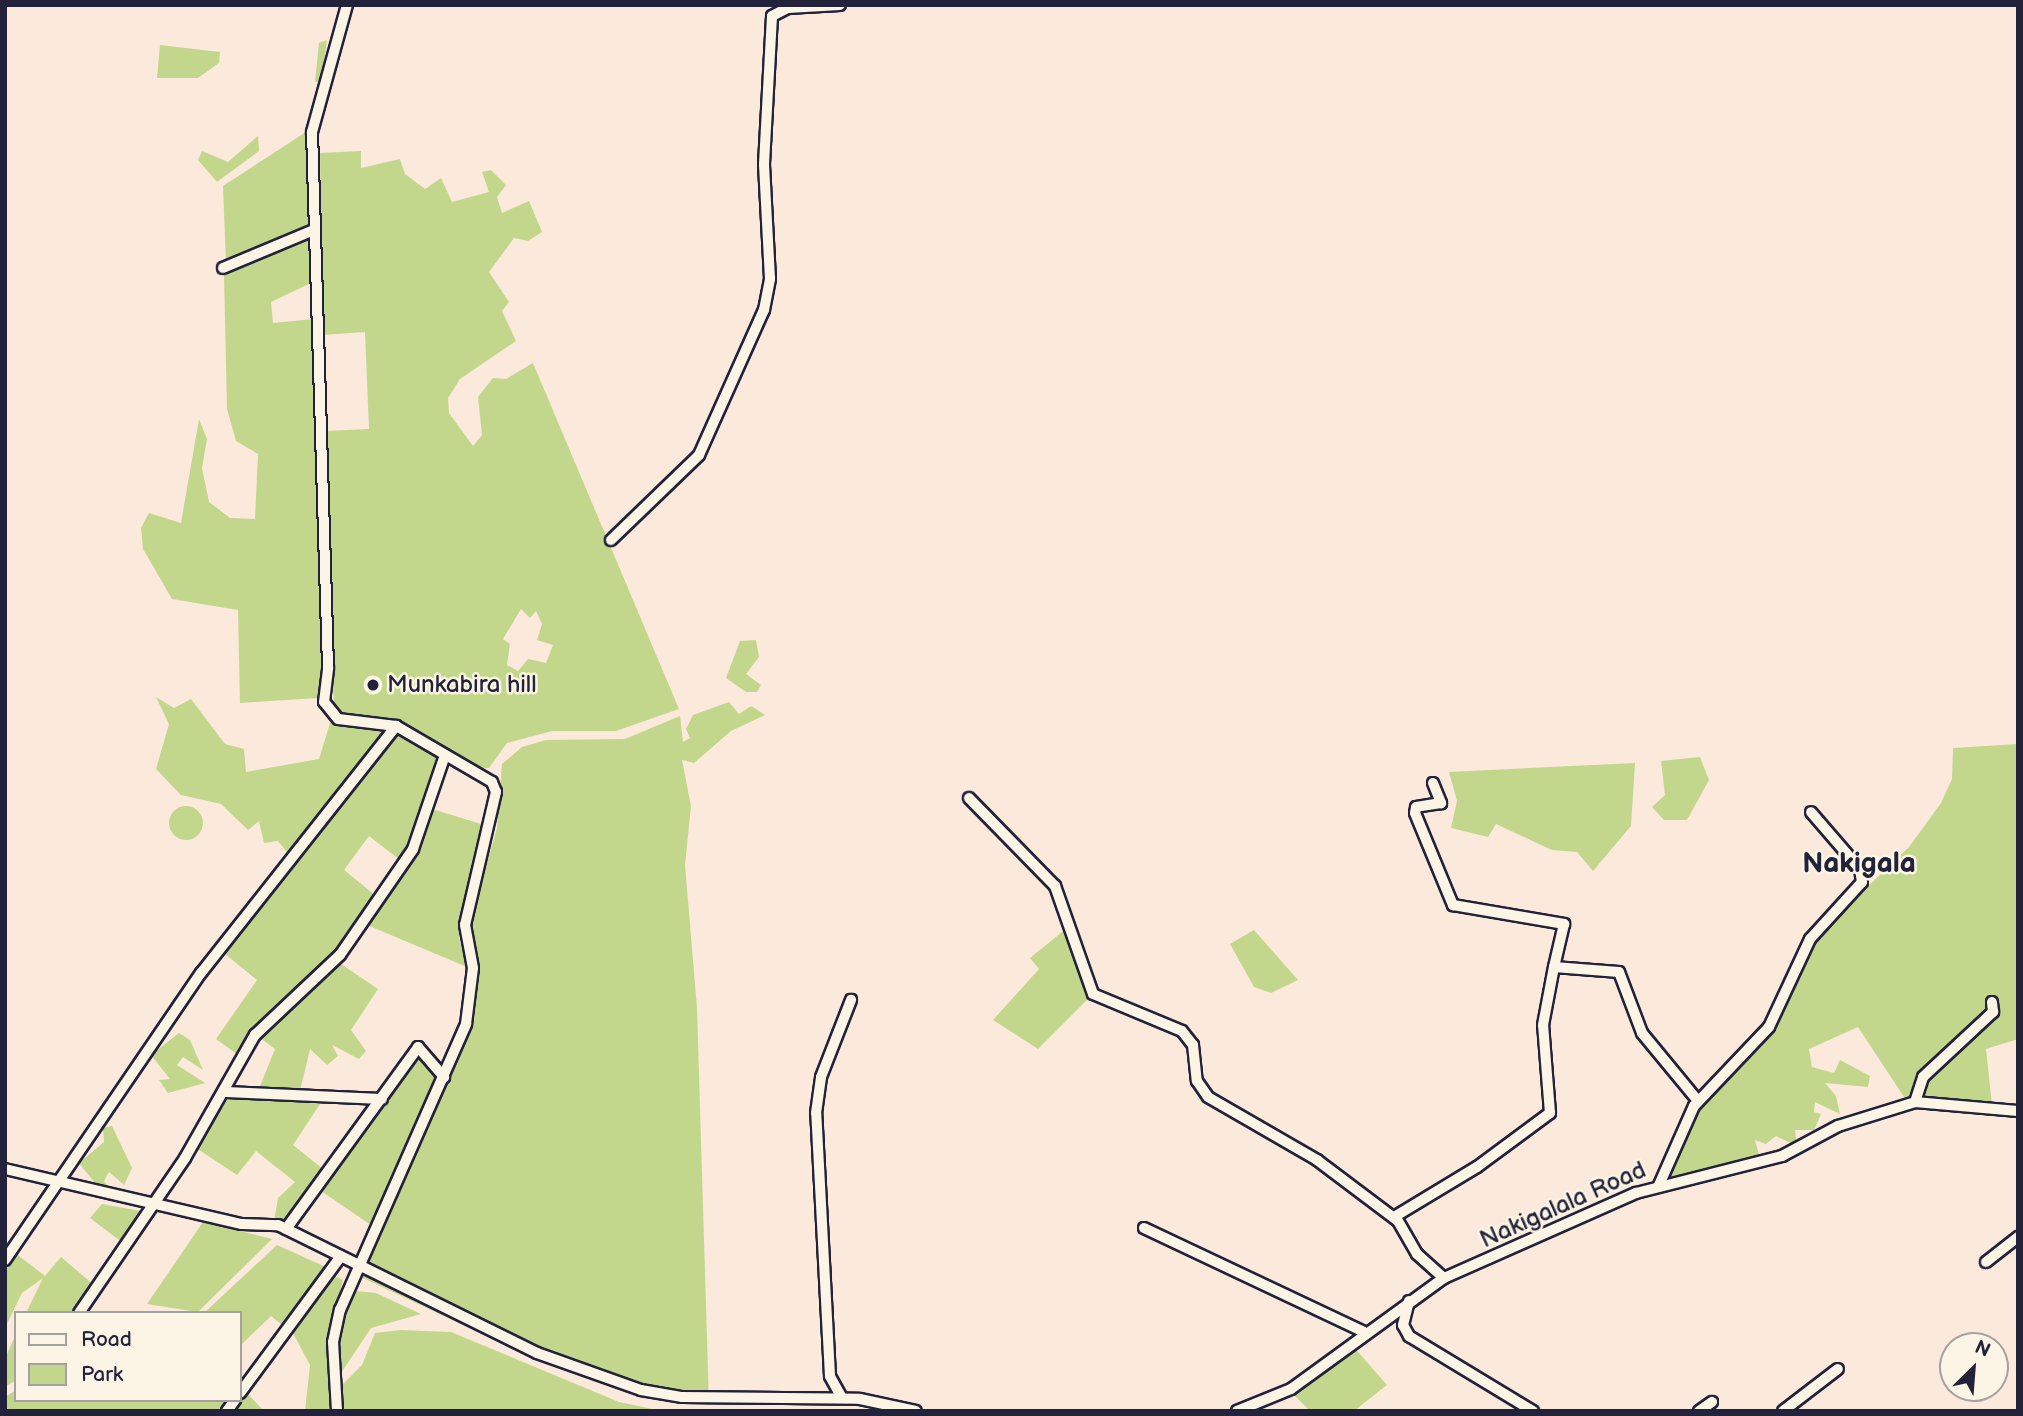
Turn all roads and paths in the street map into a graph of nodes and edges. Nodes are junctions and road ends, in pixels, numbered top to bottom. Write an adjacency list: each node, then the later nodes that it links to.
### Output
1 (346, 5): 3 (street)
2 (840, 5): 5 (street)
3 (314, 230): 4 (street); 6 (street)
4 (223, 268)
5 (611, 540)
6 (396, 726): 7 (street); 21 (street)
7 (445, 755): 14 (street); 15 (street)
8 (1433, 783): 11 (street)
9 (969, 798): 24 (street)
10 (1811, 813): 17 (street)
11 (1554, 967): 17 (street); 24 (street)
12 (851, 1000): 40 (street)
13 (1992, 1002): 18 (street)
14 (444, 1077): 16 (street); 31 (street)
15 (226, 1092): 16 (street); 23 (street)
16 (382, 1099): 26 (street)
17 (1698, 1101): 22 (street)
18 (1914, 1102): 19 (street, Nakigalala Road); 22 (street, Nakigalala Road)
19 (2018, 1111)
20 (5, 1169): 21 (street)
21 (55, 1180): 23 (street); 29 (street)
22 (1659, 1185): 32 (street, Nakigalala Road)
23 (156, 1201): 26 (street); 34 (street)
24 (1394, 1217): 32 (street)
25 (1144, 1228): 37 (street)
26 (286, 1229): 28 (street)
27 (2018, 1237): 30 (street)
28 (341, 1256): 31 (street); 39 (street)
29 (5, 1260)
30 (1986, 1262)
31 (359, 1269): 40 (street); 42 (street)
32 (1444, 1278): 33 (street, Nakigalala Road)
33 (1409, 1301): 35 (street, Nakigalala Road); 36 (street)
34 (80, 1311)
35 (1384, 1317): 36 (street); 37 (street, Nakigalala Road)
36 (1403, 1325): 45 (street)
37 (1364, 1332): 44 (street, Nakigalala Road)
38 (1838, 1369): 47 (street)
39 (242, 1390)
40 (842, 1398): 43 (street)
41 (1712, 1402): 46 (street)
42 (337, 1411)
43 (916, 1411)
44 (1237, 1411)
45 (1534, 1411)
46 (1699, 1411)
47 (1783, 1411)

